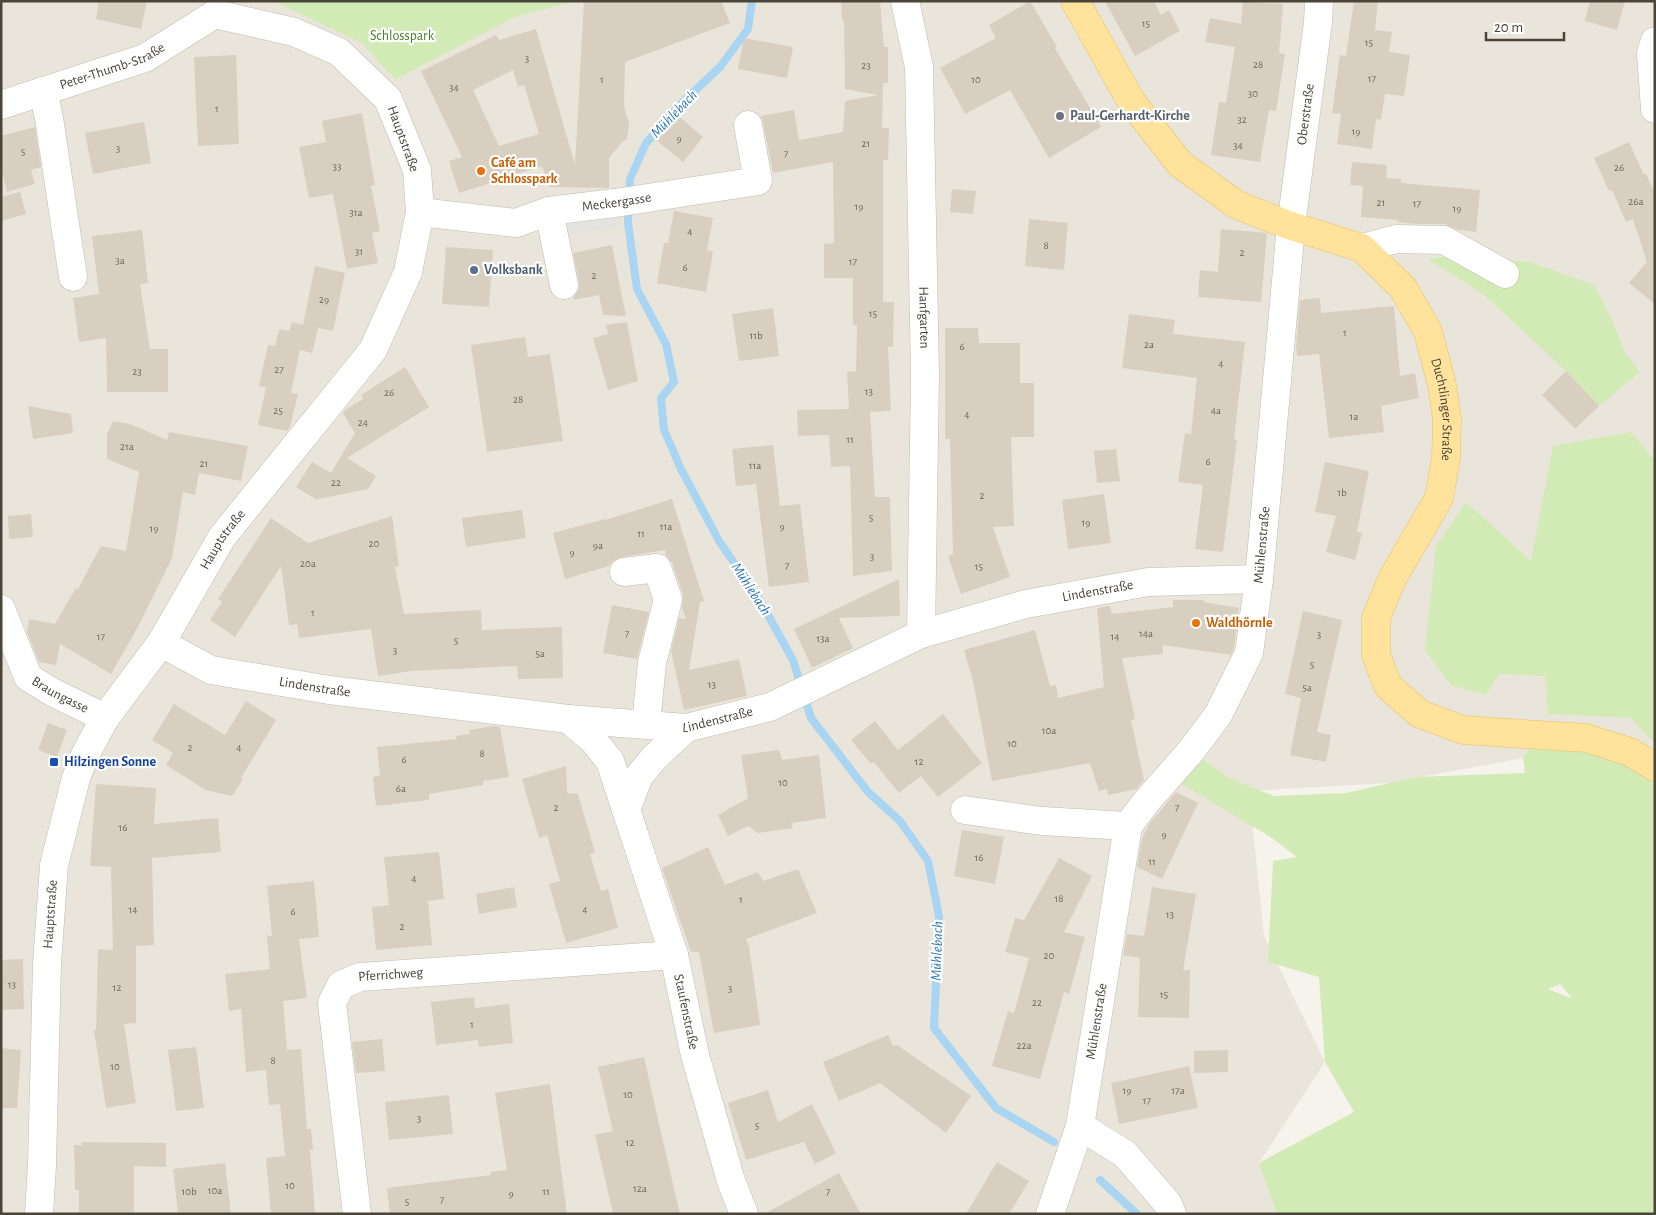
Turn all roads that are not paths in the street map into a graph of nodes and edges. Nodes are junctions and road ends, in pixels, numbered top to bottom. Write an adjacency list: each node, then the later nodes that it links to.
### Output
1 (905, 1): 20 (street, Hanfgarten)
2 (1075, 1): 12 (main road, Duchtlinger Straße)
3 (1319, 1): 12 (street, Oberstraße)
4 (213, 8): 6 (street, Peter-Thumb-Straße); 11 (street, Hauptstraße)
5 (1655, 41): 8 (street)
6 (43, 91): 7 (street, Peter-Thumb-Straße); 15 (street)
7 (1, 105)
8 (1655, 109)
9 (748, 125): 10 (street, Meckergasse)
10 (549, 211): 11 (street, Meckergasse); 16 (street)
11 (420, 212): 21 (street, Hauptstraße)
12 (1291, 226): 13 (main road, Duchtlinger Straße); 18 (street, Mühlenstraße)
13 (1362, 248): 14 (street); 26 (main road, Duchtlinger Straße)
14 (1505, 274)
15 (73, 277)
16 (564, 285)
17 (624, 572): 24 (street)
18 (1259, 579): 20 (street, Lindenstraße); 29 (street, Mühlenstraße)
19 (1, 609): 22 (street, Braungasse)
20 (921, 634): 25 (street, Lindenstraße)
21 (161, 643): 22 (street, Hauptstraße); 23 (street, Lindenstraße)
22 (105, 718): 32 (street, Hauptstraße)
23 (568, 719): 24 (street, Lindenstraße); 27 (street, Staufenstraße)
24 (646, 724): 25 (street, Lindenstraße)
25 (686, 728): 27 (street)
26 (1655, 767)
27 (626, 810): 30 (street, Staufenstraße)
28 (965, 810): 29 (street)
29 (1128, 826): 31 (street, Mühlenstraße)
30 (674, 955): 33 (street, Pferrichweg); 34 (street, Staufenstraße)
31 (1080, 1126): 35 (street, Mühlenstraße); 36 (street)
32 (38, 1214)
33 (358, 1214)
34 (744, 1214)
35 (1050, 1214)
36 (1172, 1214)

